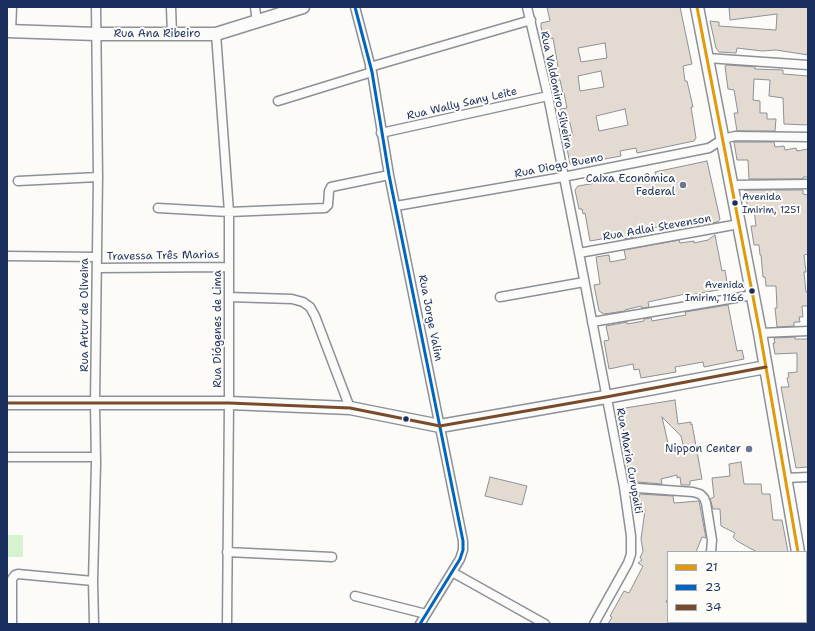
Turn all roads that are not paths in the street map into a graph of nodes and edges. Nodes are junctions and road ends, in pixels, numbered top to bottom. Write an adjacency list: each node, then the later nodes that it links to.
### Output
1 (12, 7): 11 (street)
2 (96, 7): 12 (street, Rua Artur de Oliveira)
3 (170, 7): 14 (street)
4 (255, 7): 10 (street)
5 (303, 7): 10 (street, Rua Ana Ribeiro)
6 (355, 7): 17 (street, Rua Jorge Valim)
7 (527, 7): 9 (street, Rua Valdomiro Silveira)
8 (697, 7): 15 (street)
9 (530, 20): 17 (street); 18 (street, Rua Valdomiro Silveira)
10 (257, 22): 13 (street, Rua Ana Ribeiro)
11 (9, 31): 12 (street, Rua Ana Ribeiro)
12 (96, 34): 14 (street, Rua Ana Ribeiro); 24 (street, Rua Artur de Oliveira)
13 (216, 34): 14 (street, Rua Ana Ribeiro); 31 (street, Rua Diógenes de Lima)
14 (172, 35)
15 (707, 58): 16 (street); 22 (street)
16 (808, 65)
17 (371, 69): 19 (street); 20 (street, Rua Jorge Valim)
18 (548, 96): 20 (street, Rua Wally Sany Leite); 25 (street, Rua Valdomiro Silveira)
19 (278, 101)
20 (381, 133): 23 (street, Rua Jorge Valim)
21 (808, 136): 22 (street)
22 (723, 139): 25 (street, Rua Diogo Bueno); 28 (street)
23 (389, 175): 29 (street, Rua Jorge Valim); 31 (street)
24 (98, 177): 26 (street); 35 (street, Rua Artur de Oliveira)
25 (563, 177): 29 (street, Rua Diogo Bueno); 33 (street, Rua Maria Curupaiti)
26 (18, 181)
27 (808, 184): 28 (street)
28 (732, 185): 32 (street)
29 (396, 206): 51 (street, Rua Jorge Valim)
30 (158, 208): 31 (street)
31 (229, 212): 36 (street, Rua Diógenes de Lima)
32 (739, 224): 33 (street, Rua Adlai Stevenson); 39 (street)
33 (579, 253): 38 (street, Rua Maria Curupaiti)
34 (7, 256): 35 (street)
35 (96, 257): 37 (street, Rua Artur de Oliveira)
36 (229, 267): 37 (street, Travessa Três Marias); 40 (street, Rua Diógenes de Lima)
37 (97, 268): 48 (street, Rua Artur de Oliveira)
38 (584, 282): 41 (street); 42 (street, Rua Maria Curupaiti)
39 (753, 295): 42 (street); 44 (street)
40 (230, 297): 49 (street, Rua Diógenes de Lima); 50 (street)
41 (500, 297)
42 (592, 322): 46 (street, Rua Maria Curupaiti)
43 (808, 331): 44 (street)
44 (760, 332): 45 (street)
45 (766, 367): 46 (street); 55 (street)
46 (606, 397): 51 (street); 56 (street, Rua Maria Curupaiti)
47 (7, 403): 48 (street)
48 (95, 403): 49 (street); 53 (street, Rua Artur de Oliveira)
49 (229, 403): 50 (street); 59 (street, Rua Diógenes de Lima)
50 (350, 408): 51 (street)
51 (440, 426): 61 (street, Rua Jorge Valim)
52 (7, 457): 53 (street)
53 (96, 457): 62 (street, Rua Artur de Oliveira)
54 (808, 477): 55 (street)
55 (785, 478): 58 (street)
56 (624, 488): 57 (street); 70 (street, Rua Maria Curupaiti)
57 (711, 551)
58 (798, 551)
59 (227, 552): 60 (street); 67 (street, Rua Diógenes de Lima)
60 (332, 557)
61 (452, 572): 64 (street, Rua Jorge Valim); 69 (street)
62 (93, 581): 65 (street); 66 (street, Rua Artur de Oliveira)
63 (355, 596): 64 (street)
64 (426, 614): 68 (street, Rua Jorge Valim)
65 (12, 624)
66 (94, 624)
67 (227, 624)
68 (420, 624)
69 (545, 624)
70 (594, 624)

